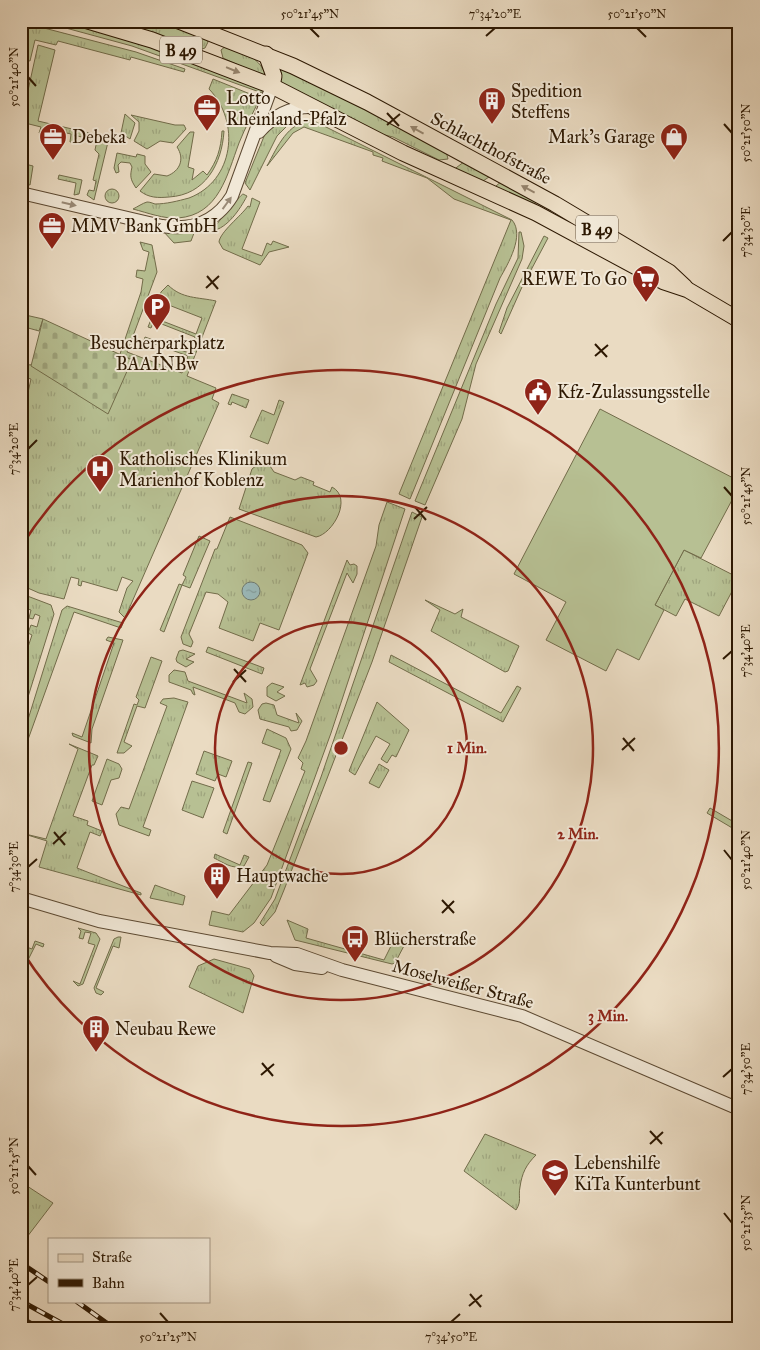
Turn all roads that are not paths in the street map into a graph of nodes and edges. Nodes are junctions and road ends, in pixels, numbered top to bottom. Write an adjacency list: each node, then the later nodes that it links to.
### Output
1 (88, 21): 5 (main road, Schlachthofstraße / B 49)
2 (179, 21): 3 (main road, Schlachthofstraße / B 49)
3 (219, 35): 4 (main road, Schlachthofstraße / B 49); 5 (main road, B 49)
4 (266, 54): 6 (main road); 9 (main road, Schlachthofstraße / B 49, one-way to 4)
5 (209, 60): 6 (main road, Schlachthofstraße / B 49, one-way to 6)
6 (272, 86): 7 (main road, Schlachthofstraße / B 49); 8 (street)
7 (314, 107): 8 (street); 10 (main road, Schlachthofstraße / B 49)
8 (255, 136): 11 (street, one-way to 8)
9 (460, 153): 10 (main road); 12 (main road, Schlachthofstraße / B 49, one-way to 9)
10 (436, 168): 12 (main road, Schlachthofstraße / B 49)
11 (21, 193)
12 (688, 290): 13 (main road, Schlachthofstraße / B 49)
13 (739, 320)
14 (21, 898): 15 (street, Moselweißer Straße)
15 (739, 1109)

